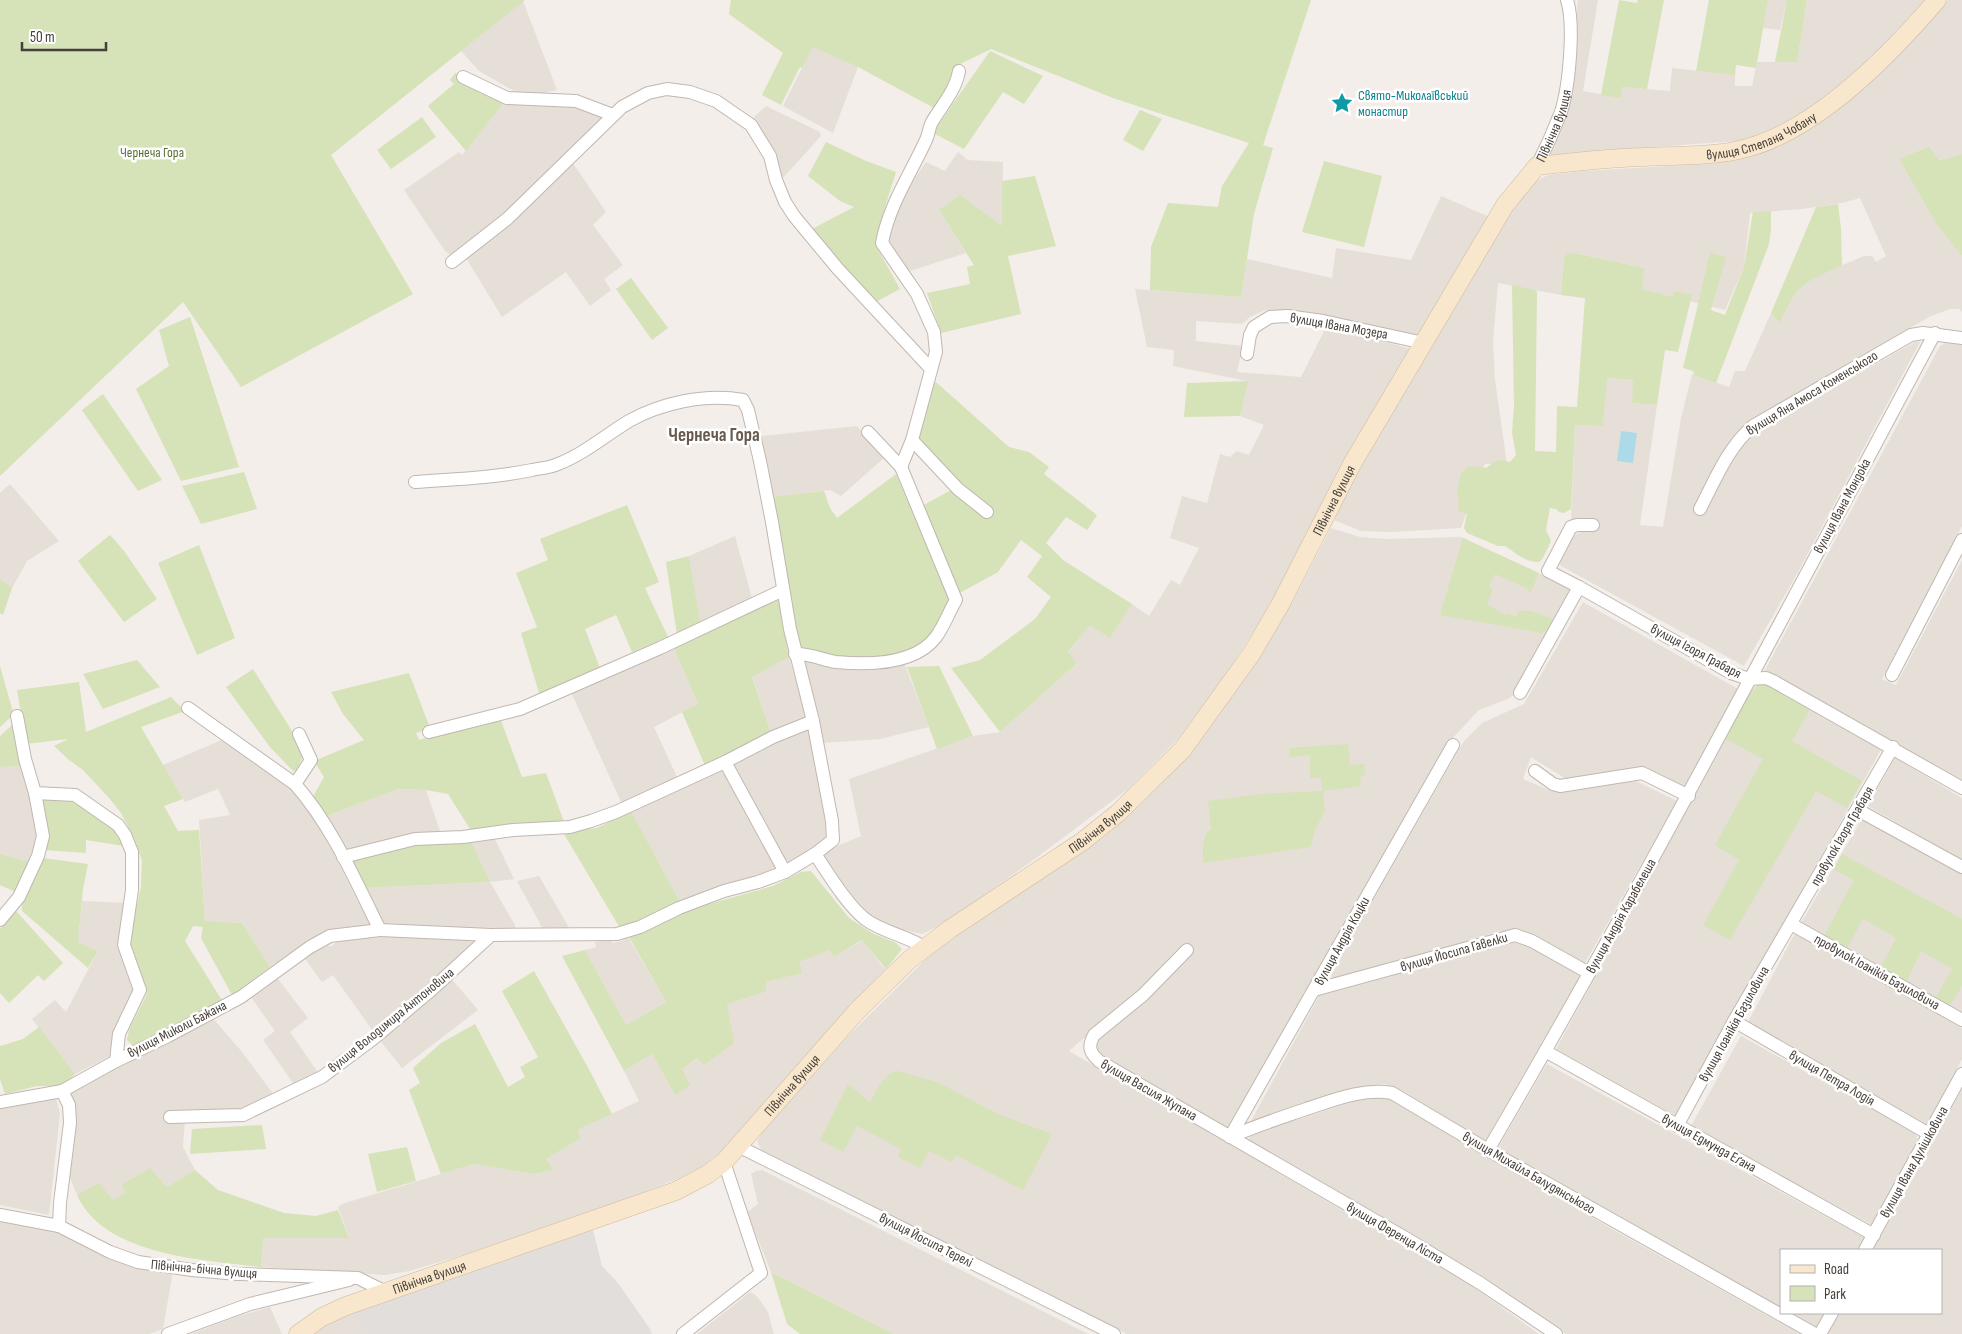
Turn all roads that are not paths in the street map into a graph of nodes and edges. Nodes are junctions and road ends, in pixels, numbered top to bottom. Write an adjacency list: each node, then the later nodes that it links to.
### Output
1 (1567, 0): 6 (street, Північна вулиця)
2 (1937, 0): 6 (street, вулиця Степана Чобану)
3 (959, 70): 12 (street)
4 (463, 77): 5 (street)
5 (613, 115): 7 (street); 12 (street)
6 (1537, 166): 10 (street, Північна вулиця)
7 (452, 262)
8 (1935, 333): 9 (street, вулиця Яна Амоса Коменського); 17 (street, вулиця Яна Амоса Коменського); 25 (street, вулиця Івана Мондока)
9 (1962, 338)
10 (1424, 343): 11 (street, вулиця Івана Мозера); 49 (street, Північна вулиця)
11 (1247, 354)
12 (931, 369): 14 (street)
13 (868, 432): 15 (street)
14 (912, 440): 15 (street); 18 (street)
15 (901, 467): 23 (street)
16 (415, 482): 22 (street)
17 (1700, 509)
18 (987, 512)
19 (1593, 525): 21 (street, вулиця Ігоря Грабаря)
20 (1962, 540): 24 (street)
21 (1579, 587): 25 (street, вулиця Ігоря Грабаря); 26 (street)
22 (784, 590): 23 (street); 30 (street)
23 (795, 654): 29 (street)
24 (1892, 675)
25 (1750, 679): 33 (street, вулиця Ігоря Грабаря); 39 (street, вулиця Андрія Карабелеша)
26 (1520, 693)
27 (188, 708): 36 (street)
28 (17, 716): 38 (street)
29 (813, 721): 34 (street); 41 (street, вулиця Миколи Бажана)
30 (428, 732)
31 (299, 734): 36 (street)
32 (1453, 745): 52 (street, вулиця Андрія Коцки)
33 (1893, 747): 37 (street, вулиця Ігоря Грабаря); 40 (street, провулок Ігоря Грабаря)
34 (725, 762): 42 (street); 44 (street)
35 (1534, 771): 39 (street)
36 (295, 784): 42 (street)
37 (1962, 788)
38 (35, 793): 45 (street); 56 (street, вулиця Миколи Бажана)
39 (1689, 796): 51 (street, вулиця Андрія Карабелеша)
40 (1858, 810): 43 (street); 46 (street, провулок Ігоря Грабаря)
41 (815, 854): 44 (street, вулиця Миколи Бажана); 49 (street)
42 (343, 857): 47 (street)
43 (1962, 867)
44 (785, 872): 48 (street, вулиця Миколи Бажана)
45 (0, 920)
46 (1791, 924): 53 (street, провулок Іоанікія Базиловича); 54 (street, вулиця Іоанікія Базиловича)
47 (380, 930): 48 (street, вулиця Миколи Бажана); 56 (street, вулиця Миколи Бажана)
48 (491, 935): 60 (street, вулиця Володимира Антоновича)
49 (924, 947): 64 (street, Північна вулиця)
50 (1187, 950): 63 (street, вулиця Василя Жупана)
51 (1588, 973): 52 (street, вулиця Йосипа Гавелки); 55 (street, вулиця Андрія Карабелеша)
52 (1314, 990): 63 (street, вулиця Андрія Коцки)
53 (1962, 1020)
54 (1734, 1021): 61 (street, вулиця Іоанікія Базиловича); 62 (street, вулиця Петра Лодія)
55 (1545, 1051): 61 (street, вулиця Едмунда Еґана); 65 (street, вулиця Андрія Карабелеша)
56 (116, 1061): 58 (street)
57 (1962, 1074): 62 (street, вулиця Івана Дулішковича)
58 (62, 1091): 59 (street); 68 (street)
59 (0, 1102)
60 (170, 1117)
61 (1677, 1126): 69 (street, вулиця Едмунда Еґана)
62 (1929, 1134): 69 (street, вулиця Івана Дулішковича)
63 (1230, 1137): 65 (street, вулиця Михайла Балудянського); 78 (street, вулиця Ференца Ліста)
64 (738, 1146): 66 (street, Північна вулиця); 77 (street, вулиця Йосипа Терелі)
65 (1488, 1150): 79 (street, вулиця Михайла Балудянського)
66 (724, 1162): 72 (street, Північна вулиця); 76 (street)
67 (0, 1215): 68 (street, Північна-бічна вулиця)
68 (59, 1226): 71 (street, Північна-бічна вулиця)
69 (1874, 1235): 70 (street, вулиця Івана Дулішковича)
70 (1866, 1249)
71 (358, 1278): 72 (street, Північна-бічна вулиця); 74 (street, Північна-бічна вулиця)
72 (386, 1292): 75 (street, Північна вулиця)
73 (1831, 1314): 80 (street)
74 (168, 1334)
75 (298, 1334)
76 (683, 1334)
77 (1114, 1334)
78 (1556, 1334)
79 (1815, 1334)
80 (1820, 1334)

